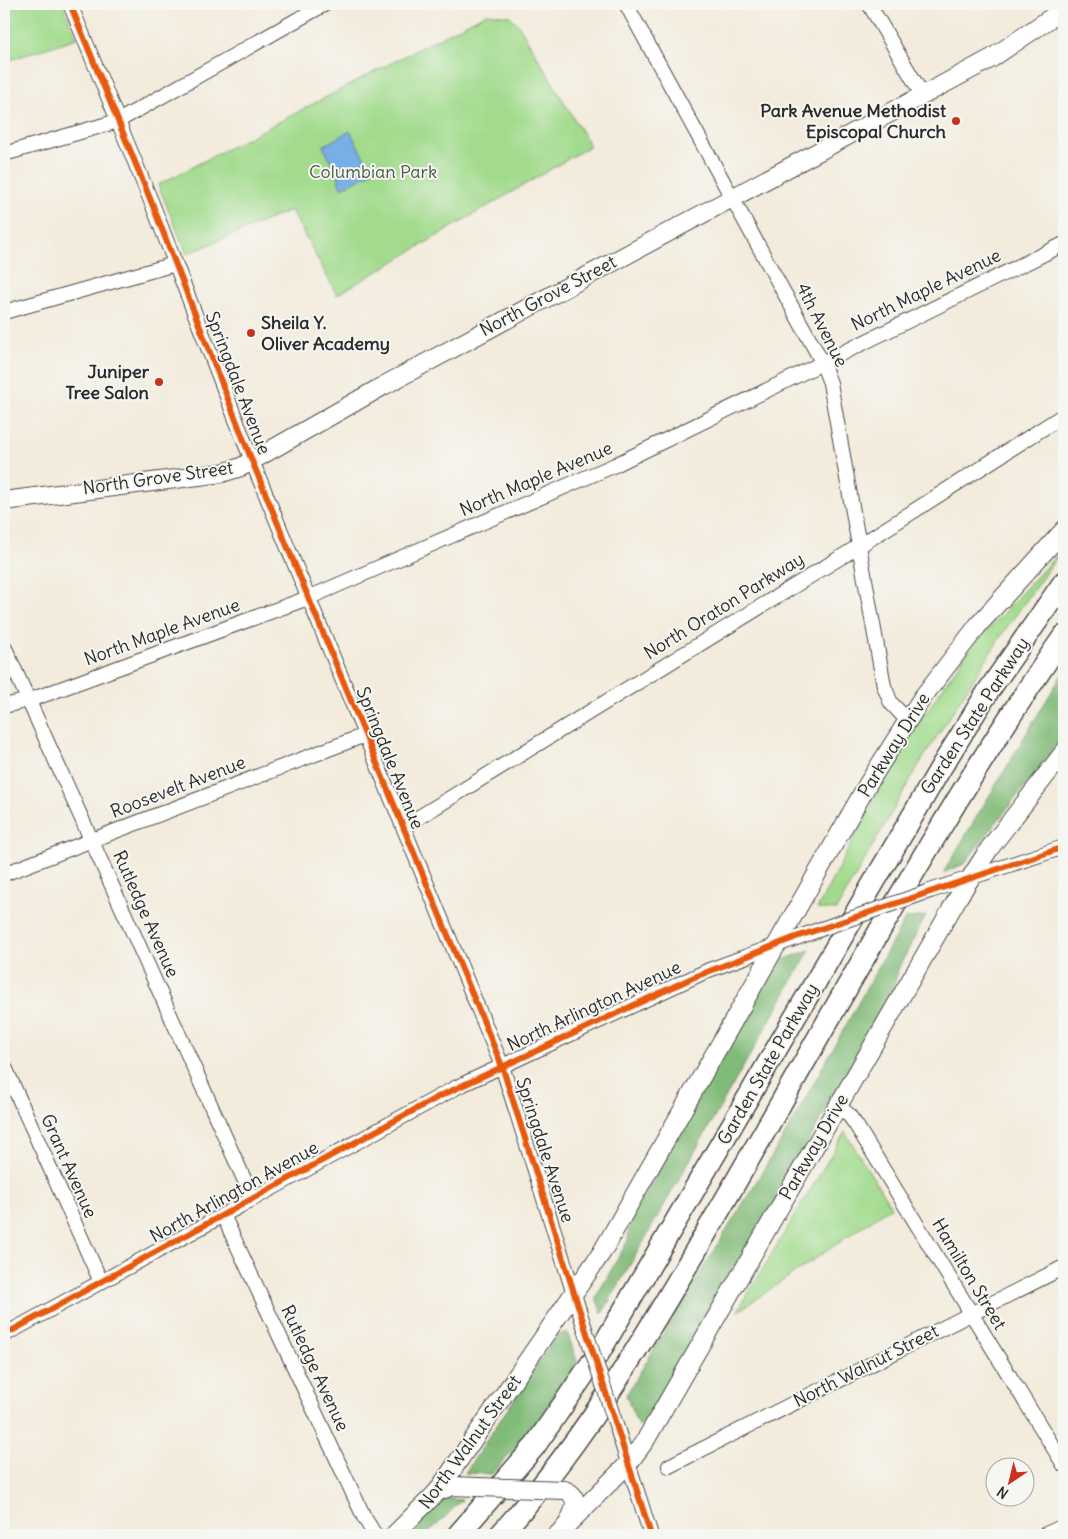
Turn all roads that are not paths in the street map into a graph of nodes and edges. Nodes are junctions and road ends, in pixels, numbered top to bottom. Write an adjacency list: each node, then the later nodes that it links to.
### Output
1 (70, 4): 7 (street, Springdale Avenue)
2 (325, 4): 7 (street)
3 (626, 4): 9 (street, 4th Avenue)
4 (869, 4): 6 (street)
5 (1064, 8): 6 (main road, North Grove Street)
6 (923, 96): 9 (main road, North Grove Street)
7 (118, 121): 8 (street); 11 (street, Springdale Avenue)
8 (4, 154)
9 (733, 196): 13 (street, 4th Avenue); 15 (main road, North Grove Street)
10 (1064, 244): 13 (street, North Maple Avenue)
11 (175, 264): 12 (street); 15 (street, Springdale Avenue)
12 (4, 312)
13 (822, 362): 18 (street, 4th Avenue); 20 (street, North Maple Avenue)
14 (1064, 416): 18 (street, North Oraton Parkway)
15 (252, 461): 16 (main road, North Grove Street); 20 (street, Springdale Avenue)
16 (4, 501)
17 (1064, 530): 25 (main road, Parkway Drive)
18 (859, 546): 25 (street, 4th Avenue); 28 (street, North Oraton Parkway)
19 (1064, 582): 52 (highway, Garden State Parkway)
20 (308, 598): 23 (street, North Maple Avenue); 26 (street, Springdale Avenue)
21 (1064, 636): 53 (highway, Garden State Parkway)
22 (4, 646): 23 (street, Rutledge Avenue)
23 (29, 700): 24 (street, North Maple Avenue); 29 (street, Rutledge Avenue)
24 (4, 706)
25 (907, 720): 33 (main road, Parkway Drive)
26 (365, 735): 28 (street, Springdale Avenue); 29 (street, Roosevelt Avenue)
27 (1064, 752): 32 (main road, Parkway Drive)
28 (403, 827): 35 (street, Springdale Avenue)
29 (92, 840): 31 (street, Roosevelt Avenue); 37 (street, Rutledge Avenue)
30 (1064, 847): 32 (street, North Arlington Avenue)
31 (4, 874)
32 (971, 877): 33 (street, North Arlington Avenue, bridge); 36 (main road, Parkway Drive)
33 (778, 944): 35 (street, North Arlington Avenue); 41 (main road, Parkway Drive)
34 (4, 1066): 40 (street, Grant Avenue)
35 (502, 1066): 37 (street, North Arlington Avenue); 41 (street, Springdale Avenue)
36 (838, 1106): 42 (street, Hamilton Street); 44 (main road, Parkway Drive)
37 (253, 1199): 38 (street, North Arlington Avenue)
38 (223, 1215): 40 (street, North Arlington Avenue); 50 (street, Rutledge Avenue)
39 (1064, 1267): 42 (street, North Walnut Street)
40 (101, 1282): 43 (street, North Arlington Avenue)
41 (575, 1294): 44 (street, Springdale Avenue, bridge); 47 (main road, North Walnut Street)
42 (970, 1314): 45 (street, Hamilton Street); 46 (street, North Walnut Street)
43 (4, 1335)
44 (628, 1464): 49 (main road, Parkway Drive); 54 (street, Springdale Avenue)
45 (1064, 1465)
46 (669, 1466)
47 (437, 1492): 49 (main road, bridge); 51 (main road, North Walnut Street)
48 (1064, 1526): 55 (street)
49 (559, 1533)
50 (375, 1535)
51 (394, 1535)
52 (458, 1535)
53 (500, 1535)
54 (651, 1535)
55 (1044, 1535)

